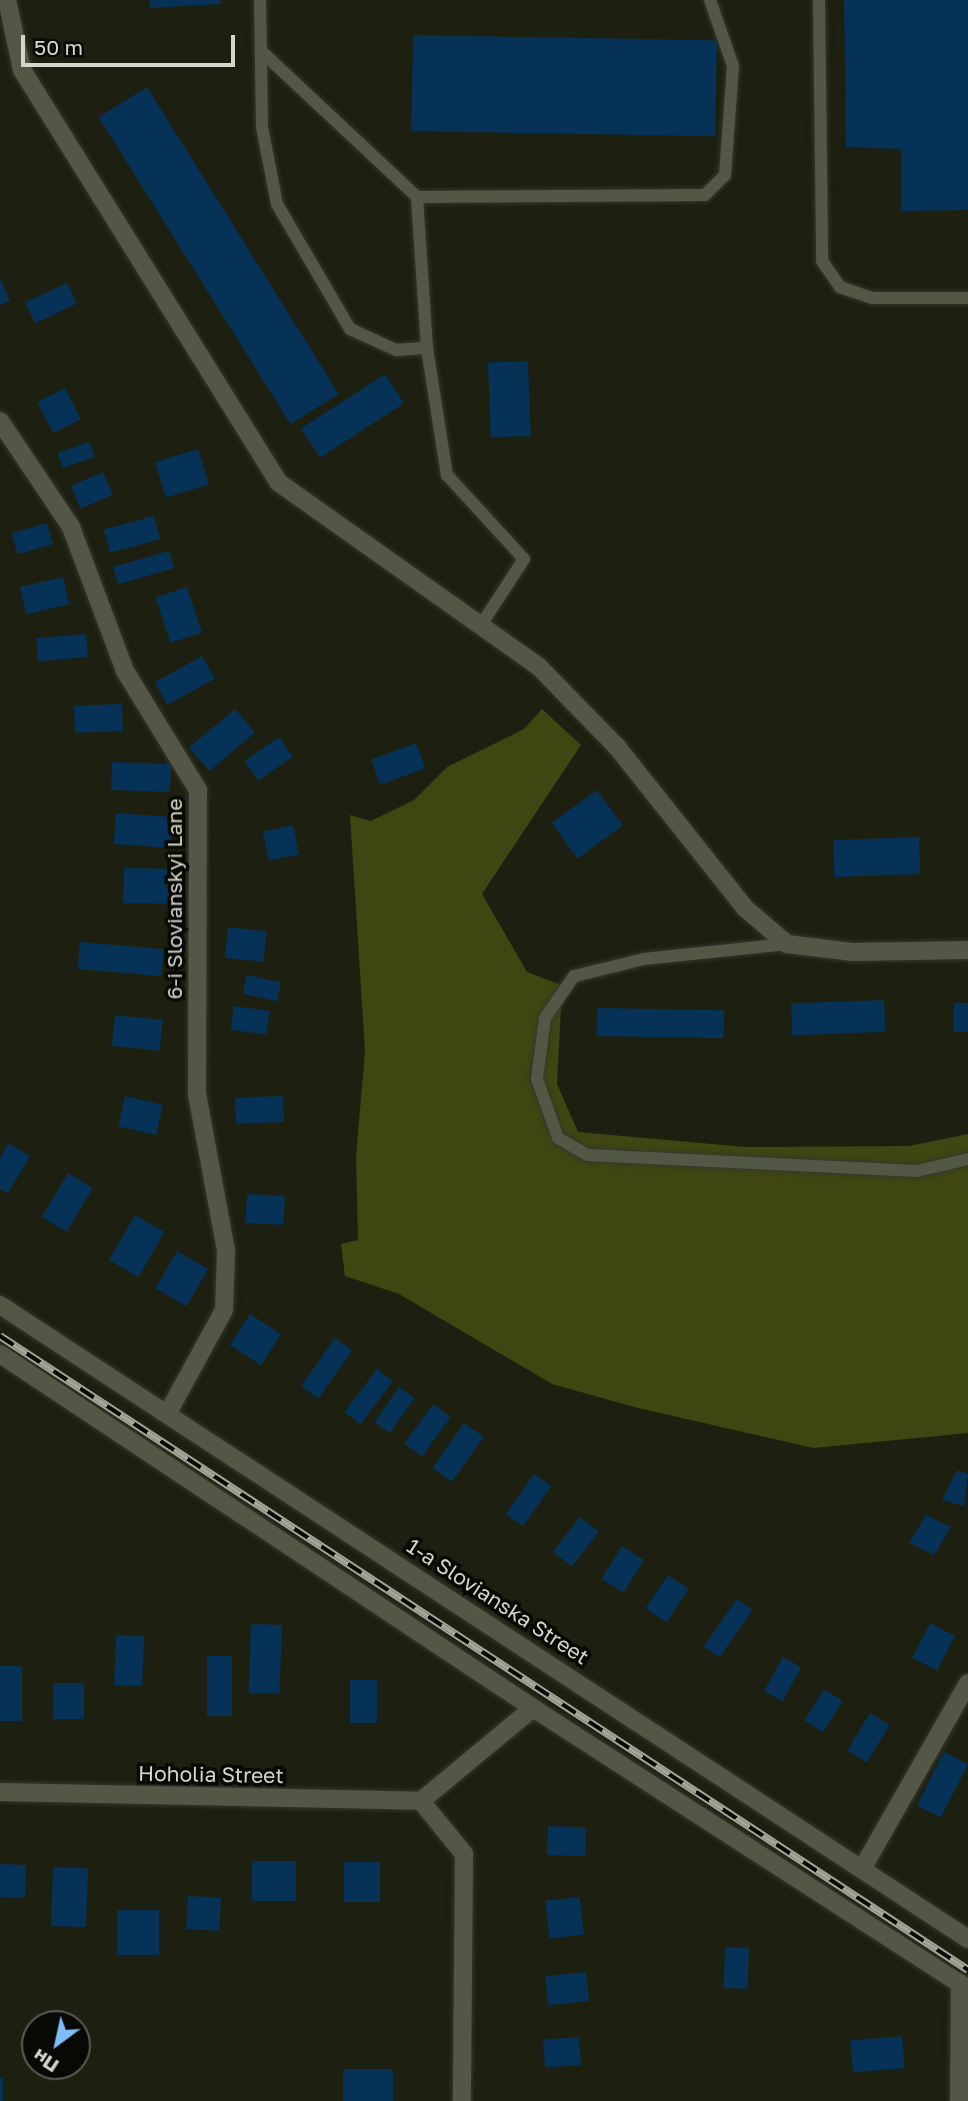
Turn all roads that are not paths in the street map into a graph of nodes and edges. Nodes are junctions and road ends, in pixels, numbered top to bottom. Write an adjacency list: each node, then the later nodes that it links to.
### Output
1 (7, 0): 10 (street)
2 (260, 0): 5 (lane)
3 (710, 0): 6 (lane)
4 (819, 0): 7 (lane)
5 (261, 51): 6 (lane); 8 (lane)
6 (417, 197): 8 (lane)
7 (968, 298)
8 (428, 348): 10 (lane)
9 (0, 421): 16 (street, 6-i Slovianskyi Lane)
10 (481, 625): 11 (street)
11 (787, 944): 12 (street); 13 (lane)
12 (968, 950)
13 (968, 1159)
14 (0, 1305): 16 (street, 1-a Slovianska Street)
15 (0, 1354): 18 (street)
16 (169, 1411): 21 (street, 1-a Slovianska Street)
17 (968, 1683): 21 (street)
18 (533, 1708): 20 (street); 23 (street)
19 (0, 1792): 20 (street, Hoholia Street)
20 (421, 1801): 24 (street)
21 (862, 1869): 22 (street, 1-a Slovianska Street)
22 (968, 1939)
23 (964, 1986): 25 (street)
24 (462, 2101)
25 (960, 2101)

